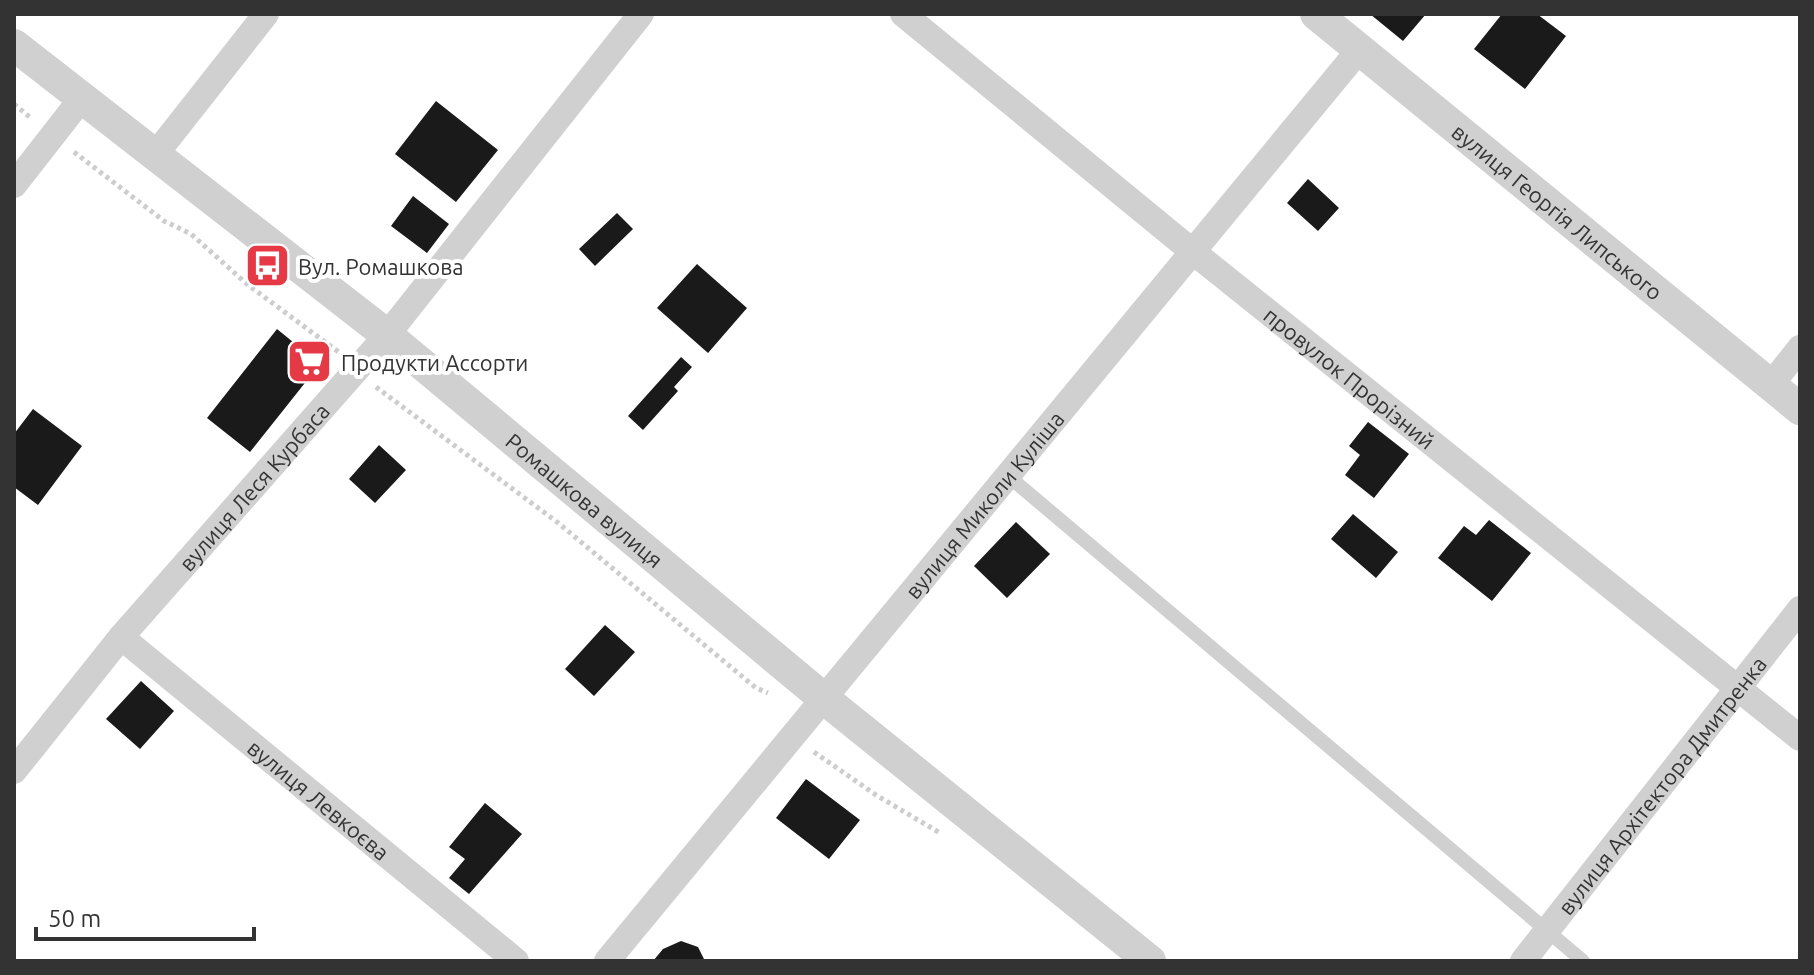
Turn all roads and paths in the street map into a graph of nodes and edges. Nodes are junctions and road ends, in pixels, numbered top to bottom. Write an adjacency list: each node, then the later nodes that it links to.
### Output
1 (266, 14): 10 (street)
2 (641, 14): 13 (street, вулиця Леся Курбаса)
3 (903, 14): 12 (street, провулок Прорізний)
4 (1316, 14): 6 (street, вулиця Георгія Липського)
5 (14, 45): 7 (street, Ромашкова вулиця)
6 (1360, 49): 12 (street, вулиця Миколи Куліша); 16 (street, вулиця Георгія Липського)
7 (82, 98): 9 (street); 10 (street, Ромашкова вулиця)
8 (14, 104): 9 (path)
9 (53, 136): 11 (street); 15 (path)
10 (155, 155): 13 (street, Ромашкова вулиця)
11 (14, 185)
12 (1192, 251): 18 (street, вулиця Миколи Куліша); 21 (street, провулок Прорізний)
13 (387, 335): 15 (street, вулиця Леся Курбаса); 22 (street, Ромашкова вулиця)
14 (1800, 348): 16 (street)
15 (358, 367): 20 (street, вулиця Леся Курбаса); 23 (path)
16 (1770, 386): 17 (street, вулиця Георгія Липського)
17 (1800, 409)
18 (1007, 475): 22 (street, вулиця Миколи Куліша); 27 (lane)
19 (1800, 609): 21 (street, вулиця Архітектора Дмитренка)
20 (121, 637): 25 (street, вулиця Леся Курбаса); 28 (street, вулиця Левкоєва)
21 (1737, 689): 24 (street, провулок Прорізний); 27 (street, вулиця Архітектора Дмитренка)
22 (822, 697): 23 (street, вулиця Миколи Куліша); 30 (street, Ромашкова вулиця)
23 (797, 729): 26 (path); 29 (street, вулиця Миколи Куліша)
24 (1800, 738)
25 (14, 771)
26 (947, 835)
27 (1546, 931): 31 (street, вулиця Архітектора Дмитренка); 32 (lane)
28 (516, 961)
29 (607, 961)
30 (1150, 961)
31 (1523, 961)
32 (1583, 961)

